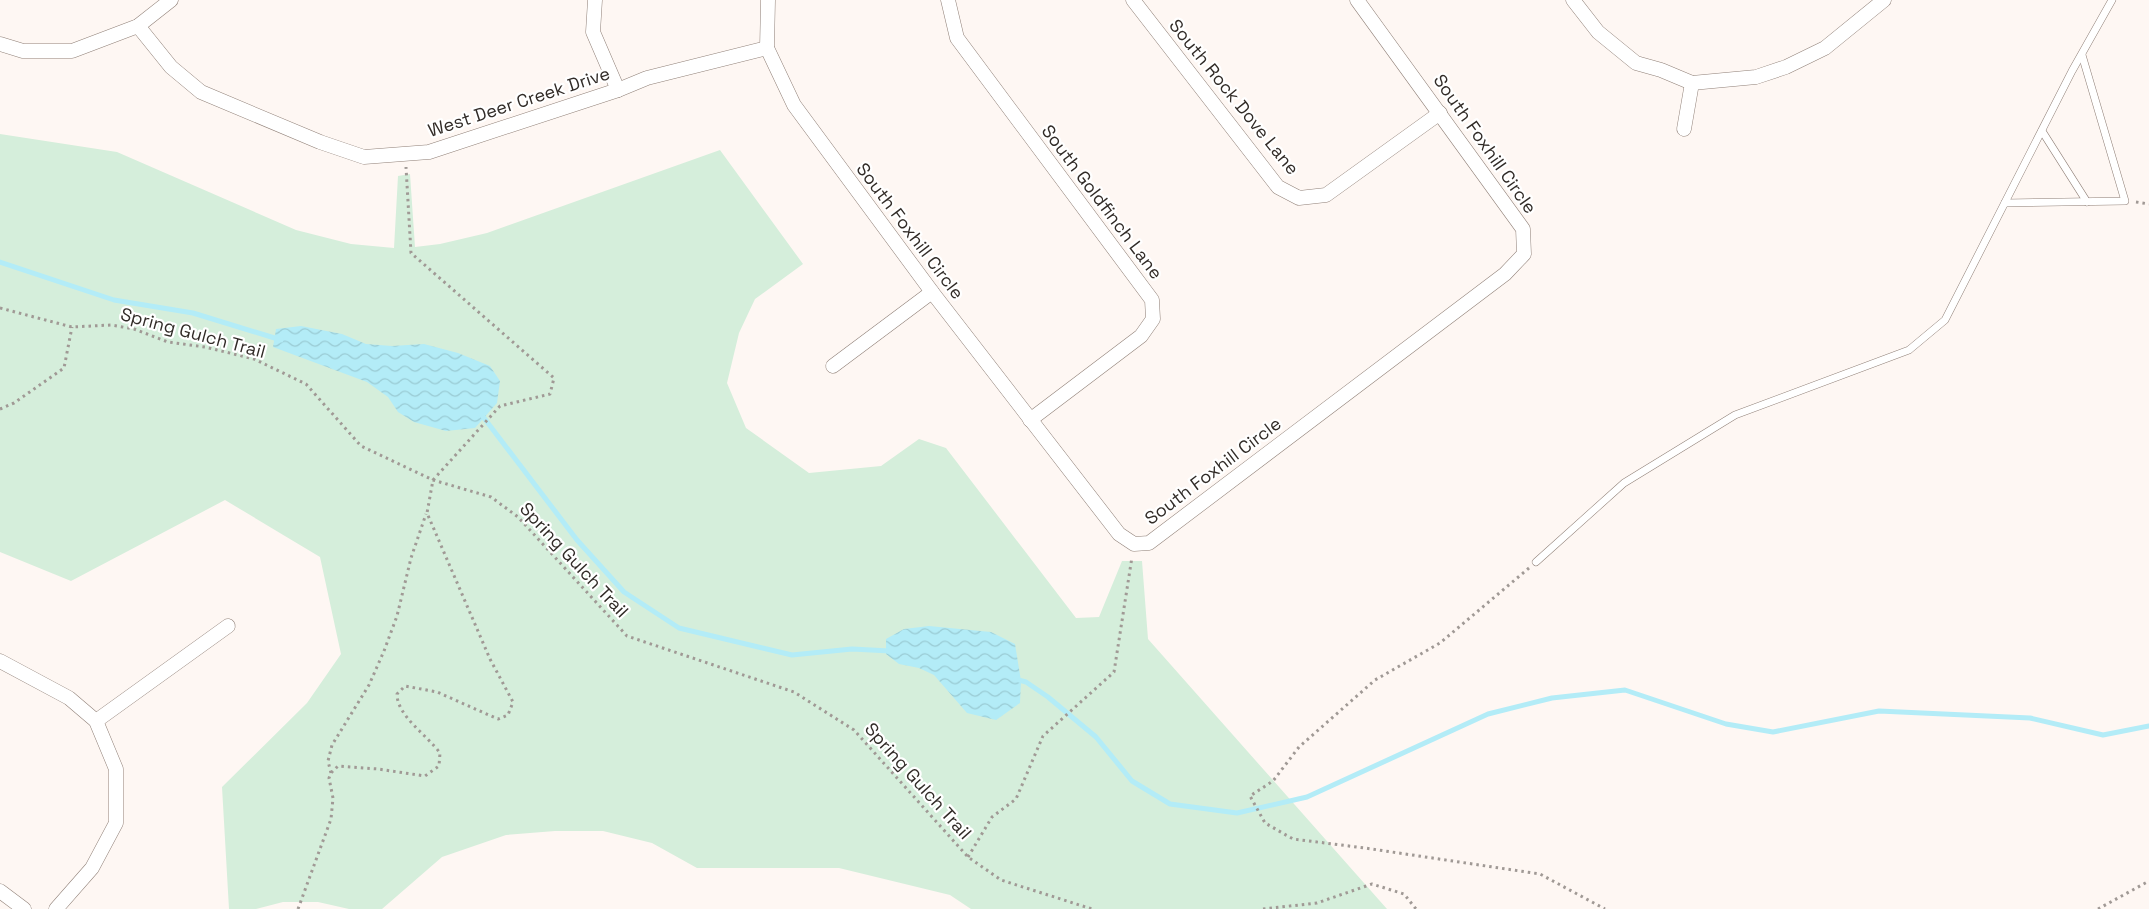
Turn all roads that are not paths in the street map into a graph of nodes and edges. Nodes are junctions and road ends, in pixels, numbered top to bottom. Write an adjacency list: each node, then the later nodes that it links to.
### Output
1 (171, 0): 10 (street)
2 (595, 0): 15 (street)
3 (768, 0): 12 (street, South Foxhill Circle)
4 (948, 0): 23 (street, South Goldfinch Lane)
5 (1133, 0): 16 (street, South Rock Dove Lane)
6 (1357, 0): 16 (street, South Foxhill Circle)
7 (1573, 0): 14 (street)
8 (1884, 0): 14 (street)
9 (2112, 0): 13 (lane)
10 (138, 26): 11 (street); 15 (street, West Deer Creek Drive)
11 (0, 44)
12 (767, 48): 15 (street, West Deer Creek Drive); 21 (street, South Foxhill Circle)
13 (2082, 55): 18 (lane); 19 (lane)
14 (1692, 84): 17 (street)
15 (618, 90)
16 (1440, 113): 23 (street, South Foxhill Circle)
17 (1684, 129)
18 (2042, 132): 19 (lane); 20 (lane)
19 (2087, 202): 20 (lane)
20 (2005, 203): 24 (lane)
21 (932, 292): 22 (street); 23 (street, South Foxhill Circle)
22 (833, 366)
23 (1030, 420)
24 (1536, 562)
25 (228, 626): 27 (street)
26 (0, 661): 27 (street)
27 (96, 721): 30 (street)
28 (0, 891): 29 (street)
29 (24, 909)
30 (56, 909)

